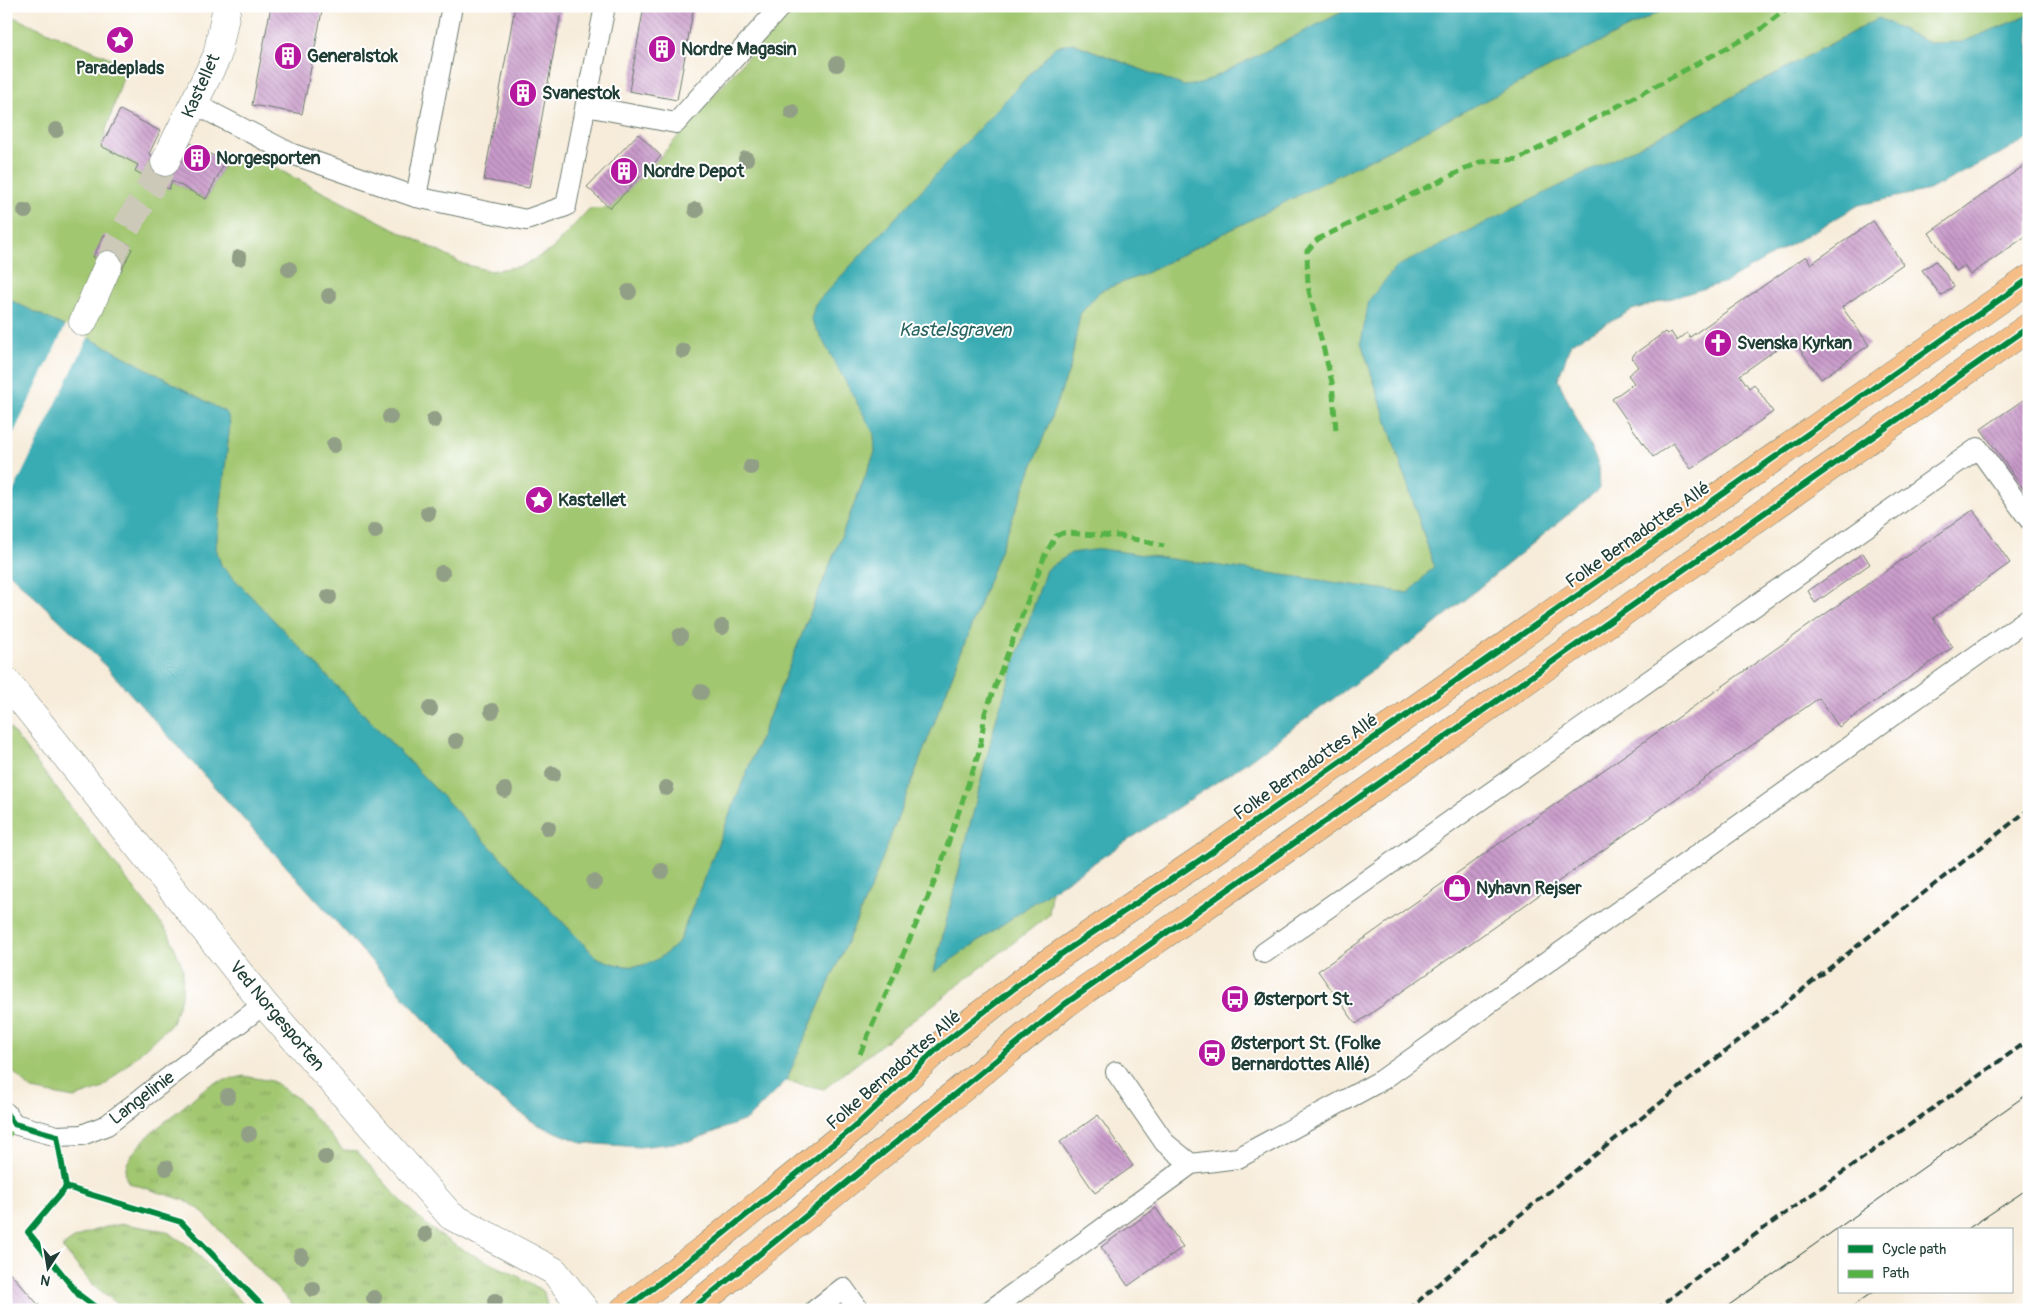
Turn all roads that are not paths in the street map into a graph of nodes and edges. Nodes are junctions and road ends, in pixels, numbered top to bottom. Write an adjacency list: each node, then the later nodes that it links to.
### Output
1 (227, 6): 5 (street, Kastellet)
2 (452, 6): 8 (lane)
3 (605, 6): 6 (lane)
4 (780, 6): 6 (lane)
5 (195, 104): 7 (street, Kastellet); 8 (lane)
6 (586, 106): 8 (lane)
7 (165, 162)
8 (416, 198)
9 (108, 265): 11 (street)
10 (2029, 279): 22 (main road, Folke Bernadottes Allé)
11 (83, 322)
12 (2029, 327): 23 (main road)
13 (2029, 519): 16 (lane)
14 (2029, 618): 20 (lane)
15 (6, 681): 17 (street, Ved Norgesporten)
16 (1264, 953)
17 (264, 1004): 19 (lane, Langelinie); 21 (street, Ved Norgesporten)
18 (1116, 1072): 20 (lane)
19 (6, 1113)
20 (1191, 1164): 26 (lane)
21 (585, 1310)
22 (624, 1310)
23 (691, 1310)
24 (815, 1310): 25 (lane)
25 (859, 1310)
26 (991, 1310)

